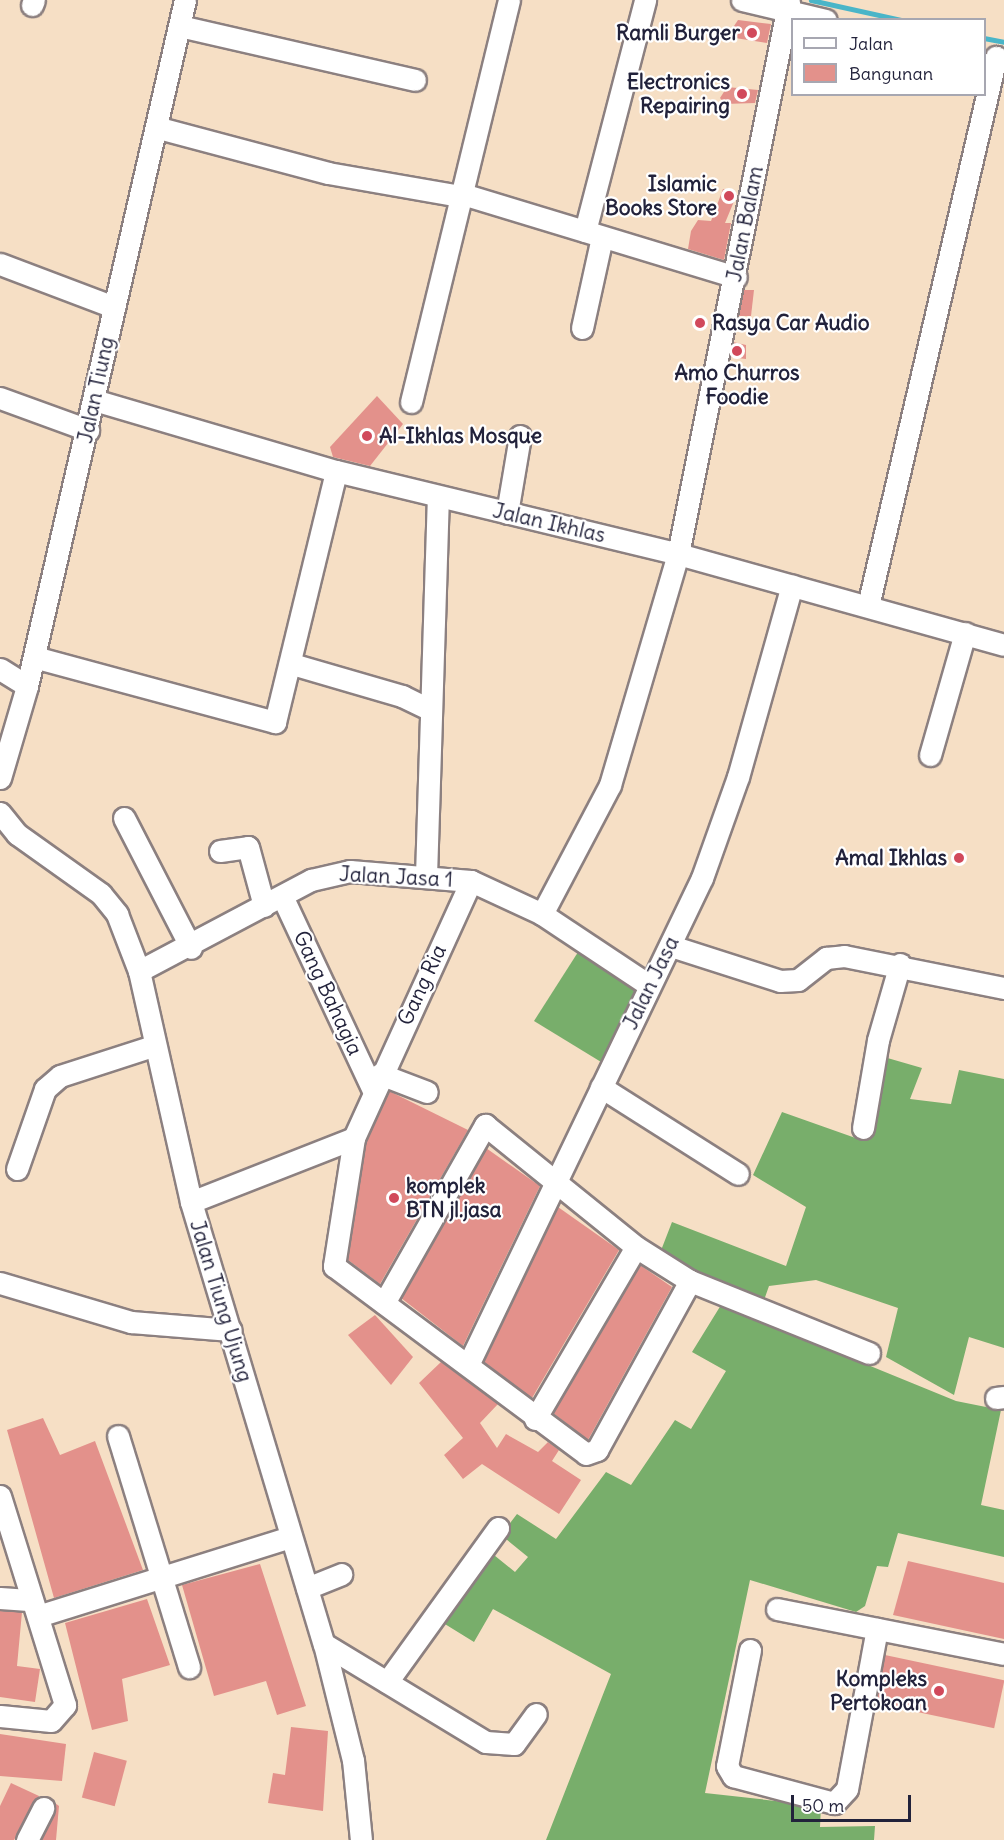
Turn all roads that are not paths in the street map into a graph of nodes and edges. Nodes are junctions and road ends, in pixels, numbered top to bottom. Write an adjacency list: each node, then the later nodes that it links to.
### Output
1 (185, 0): 7 (street, Jalan Tiung)
2 (509, 0): 13 (street)
3 (645, 0): 14 (street)
4 (742, 0): 5 (street)
5 (787, 6): 6 (street); 16 (street, Jalan Balam)
6 (820, 18)
7 (180, 26): 9 (street); 12 (street, Jalan Tiung)
8 (995, 57): 10 (street)
9 (415, 80)
10 (986, 96)
11 (986, 96): 29 (street)
12 (159, 128): 13 (street); 17 (street, Jalan Tiung)
13 (465, 196): 14 (street); 21 (street)
14 (594, 234): 16 (street); 18 (street)
15 (0, 264): 17 (street)
16 (736, 277): 27 (street, Jalan Balam)
17 (114, 307): 20 (street, Jalan Tiung)
18 (582, 328)
19 (0, 398): 22 (street)
20 (94, 400): 22 (street, Jalan Tiung); 24 (street, Jalan Ikhlas)
21 (411, 402)
22 (88, 430): 32 (street, Jalan Tiung)
23 (520, 436): 26 (street)
24 (336, 471): 25 (street, Jalan Ikhlas); 33 (street)
25 (438, 497): 26 (street, Jalan Ikhlas); 36 (street)
26 (507, 513): 27 (street, Jalan Ikhlas)
27 (678, 554): 28 (street, Jalan Ikhlas); 45 (street, Jalan Balam)
28 (792, 585): 29 (street, Jalan Ikhlas); 46 (street, Jalan Jasa)
29 (868, 606): 30 (street, Jalan Ikhlas)
30 (965, 633): 31 (street, Jalan Ikhlas); 37 (street)
31 (1004, 645)
32 (34, 657): 33 (street); 35 (street, Jalan Tiung)
33 (292, 664): 36 (street)
34 (0, 669): 35 (street)
35 (27, 686): 38 (street, Jalan Tiung)
36 (429, 709): 42 (street)
37 (930, 755)
38 (0, 778)
39 (0, 813): 49 (street, Jalan Tiung Ujung)
40 (124, 818): 47 (street)
41 (219, 851): 44 (street, Gang Bahagia)
42 (426, 876): 43 (street, Jalan Jasa 1); 44 (street, Jalan Jasa 1)
43 (471, 881): 45 (street, Jalan Jasa 1); 53 (street, Gang Ria)
44 (273, 901): 47 (street, Jalan Jasa 1); 53 (street, Gang Bahagia)
45 (542, 914): 50 (street, Jalan Jasa 1)
46 (671, 946): 48 (street); 50 (street, Jalan Jasa)
47 (191, 948): 49 (street, Jalan Jasa 1)
48 (900, 964): 51 (street); 56 (street)
49 (139, 971): 52 (street, Jalan Tiung Ujung)
50 (649, 985): 54 (street, Jalan Jasa)
51 (1004, 988)
52 (153, 1046): 58 (street); 61 (street, Jalan Tiung Ujung)
53 (376, 1082): 55 (street); 57 (street, Gang Ria)
54 (601, 1087): 59 (street); 60 (street, Jalan Jasa)
55 (427, 1092)
56 (863, 1128)
57 (354, 1138): 61 (street); 65 (street, Gang Ria)
58 (17, 1169)
59 (738, 1174)
60 (556, 1182): 62 (street); 65 (street); 68 (street, Jalan Jasa)
61 (191, 1202): 66 (street, Jalan Tiung Ujung)
62 (636, 1247): 63 (street); 69 (street)
63 (690, 1281): 67 (street); 69 (street)
64 (0, 1283): 66 (street)
65 (384, 1303): 68 (street)
66 (231, 1330): 74 (street, Jalan Tiung Ujung)
67 (868, 1353)
68 (468, 1365): 69 (street)
69 (535, 1419)
70 (118, 1436): 76 (street)
71 (0, 1496): 73 (street)
72 (498, 1528): 86 (street)
73 (5, 1534): 79 (street)
74 (290, 1537): 76 (street); 77 (street, Jalan Tiung Ujung)
75 (341, 1574): 77 (street)
76 (161, 1576): 79 (street); 85 (street)
77 (307, 1588): 82 (street, Jalan Tiung Ujung)
78 (0, 1598): 79 (street)
79 (35, 1608): 88 (street)
80 (777, 1609): 81 (street)
81 (877, 1629): 83 (street); 84 (street)
82 (324, 1644): 86 (street); 91 (street, Jalan Tiung Ujung)
83 (750, 1650)
84 (1004, 1654)
85 (189, 1666)
86 (387, 1682): 87 (street)
87 (536, 1714)
88 (0, 1716)
89 (43, 1808): 90 (street)
90 (27, 1840)
91 (361, 1840)

